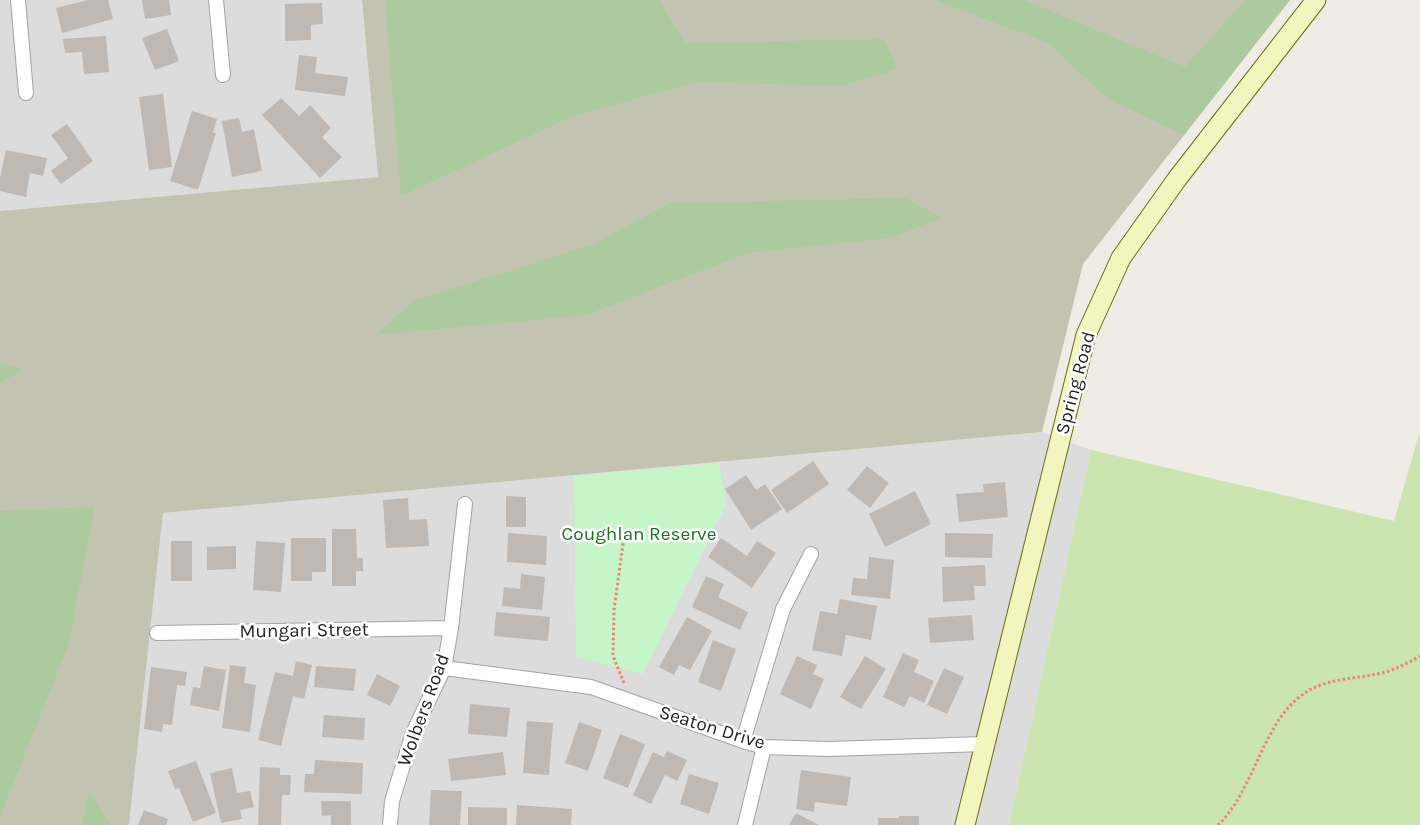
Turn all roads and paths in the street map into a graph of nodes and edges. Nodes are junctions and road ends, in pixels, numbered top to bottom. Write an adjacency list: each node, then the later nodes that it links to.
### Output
1 (18, 0): 5 (street)
2 (216, 0): 4 (street)
3 (1316, 0): 15 (main road, Spring Road)
4 (223, 75)
5 (26, 93)
6 (465, 504): 9 (street, Wolbers Road)
7 (625, 529): 13 (path)
8 (812, 554): 14 (street)
9 (451, 628): 10 (street, Mungari Street); 12 (street, Wolbers Road)
10 (157, 633)
11 (1420, 656): 20 (path)
12 (444, 668): 13 (street, Seaton Drive); 17 (street, Wolbers Road)
13 (631, 702): 14 (street, Seaton Drive)
14 (743, 742): 16 (street, Seaton Drive)
15 (984, 744): 16 (street, Seaton Drive); 19 (main road, Spring Road)
16 (764, 747): 18 (street)
17 (390, 825)
18 (745, 825)
19 (964, 825)
20 (1218, 825)

